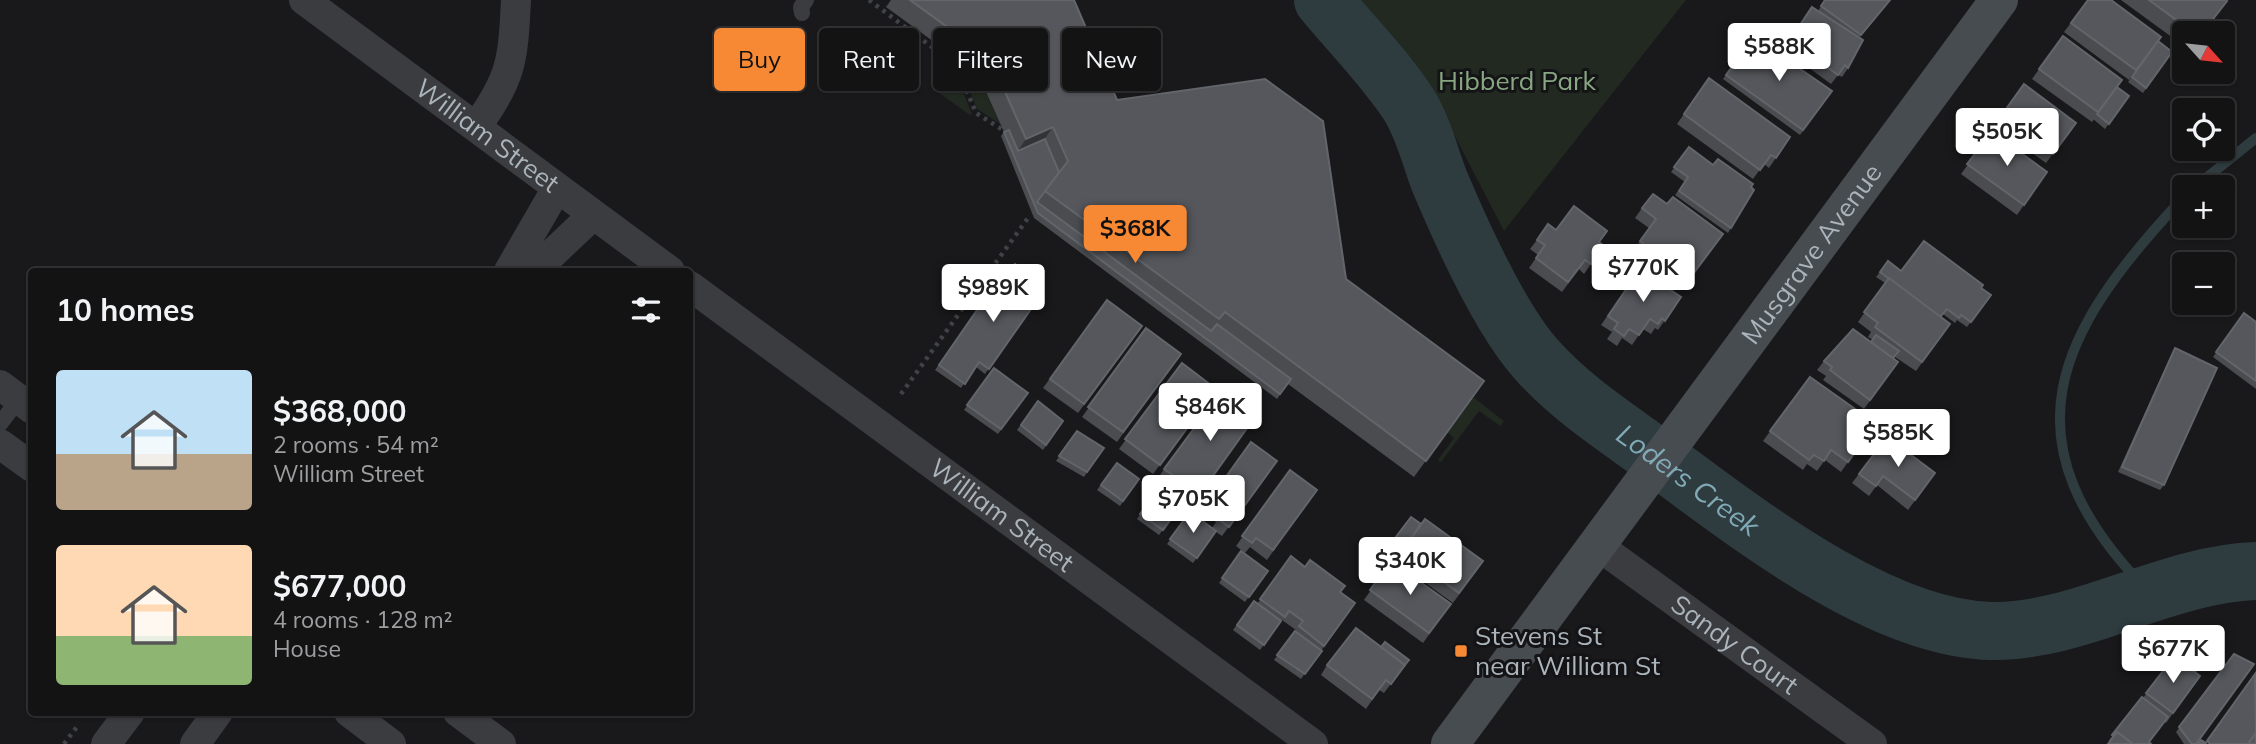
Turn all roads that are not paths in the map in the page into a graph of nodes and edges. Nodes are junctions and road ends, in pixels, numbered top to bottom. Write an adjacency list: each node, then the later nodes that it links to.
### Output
1 (304, 0): 4 (street, William Street)
2 (516, 0): 4 (street)
3 (1999, 0): 15 (main road, Musgrave Avenue)
4 (476, 127): 5 (street, William Street)
5 (557, 188): 6 (street, William Street); 7 (street)
6 (593, 215): 8 (street); 9 (street, William Street)
7 (511, 268)
8 (537, 268)
9 (666, 268)
10 (693, 288): 24 (street, William Street)
11 (17, 398): 12 (lane)
12 (0, 424)
13 (0, 444): 14 (street)
14 (28, 464)
15 (1597, 545): 25 (main road, Musgrave Avenue); 26 (street, Sandy Court)
16 (127, 716): 20 (street)
17 (215, 716): 21 (street)
18 (354, 716): 22 (street)
19 (463, 716): 23 (street)
20 (106, 744)
21 (195, 744)
22 (391, 744)
23 (501, 744)
24 (1313, 744)
25 (1450, 744)
26 (1872, 744)

